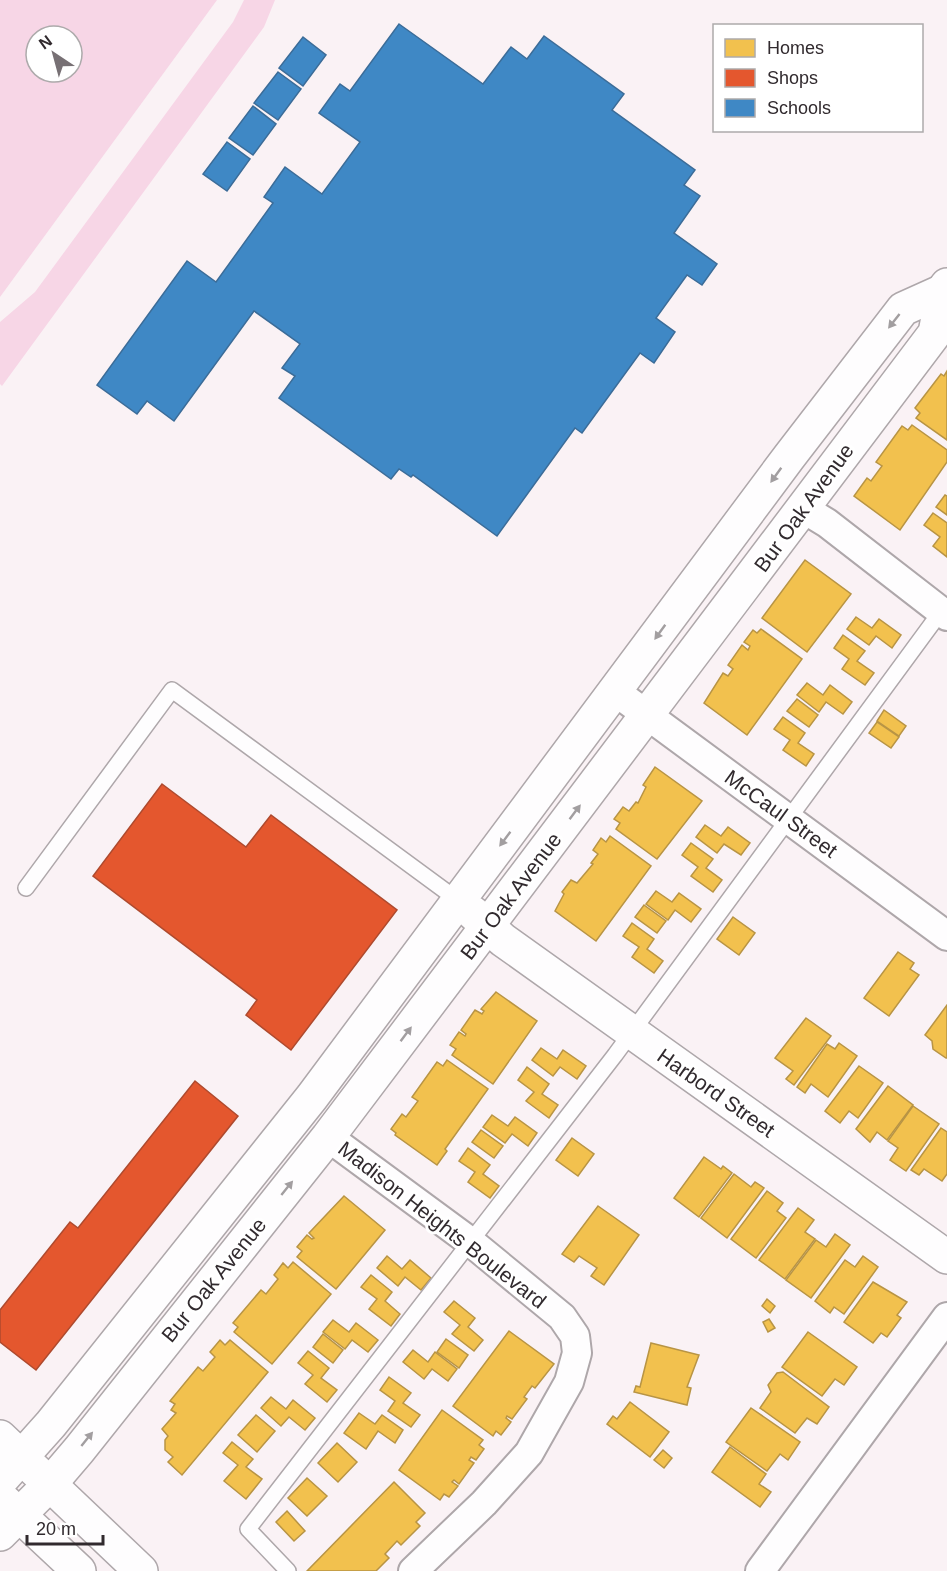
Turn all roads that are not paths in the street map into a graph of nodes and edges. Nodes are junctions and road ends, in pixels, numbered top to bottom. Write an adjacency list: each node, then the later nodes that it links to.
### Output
1 (946, 290): 2 (street, Bur Oak Avenue); 4 (street, Bur Oak Avenue, one-way to 4)
2 (804, 509): 3 (street); 5 (street, Bur Oak Avenue)
3 (945, 610): 6 (lane)
4 (616, 692): 5 (street, McCaul Street); 8 (street, Bur Oak Avenue, one-way to 8)
5 (647, 717): 6 (street, McCaul Street); 9 (street, Bur Oak Avenue, one-way to 5)
6 (789, 820): 10 (street, McCaul Street); 11 (lane)
7 (26, 888): 8 (lane)
8 (459, 901): 9 (street, Harbord Street); 16 (street, Bur Oak Avenue)
9 (488, 926): 11 (street, Harbord Street); 12 (street, Bur Oak Avenue, one-way to 9)
10 (947, 936)
11 (632, 1033): 13 (lane); 14 (street, Harbord Street)
12 (328, 1137): 13 (street, Madison Heights Boulevard); 17 (street, Bur Oak Avenue, one-way to 12)
13 (472, 1243): 21 (lane); 22 (street, Madison Heights Boulevard)
14 (947, 1257)
15 (947, 1317): 23 (street)
16 (7, 1459): 17 (street)
17 (50, 1484): 18 (street, Bur Oak Avenue); 20 (street)
18 (6, 1515): 19 (street)
19 (79, 1571)
20 (141, 1571)
21 (288, 1571)
22 (413, 1571)
23 (760, 1571)

